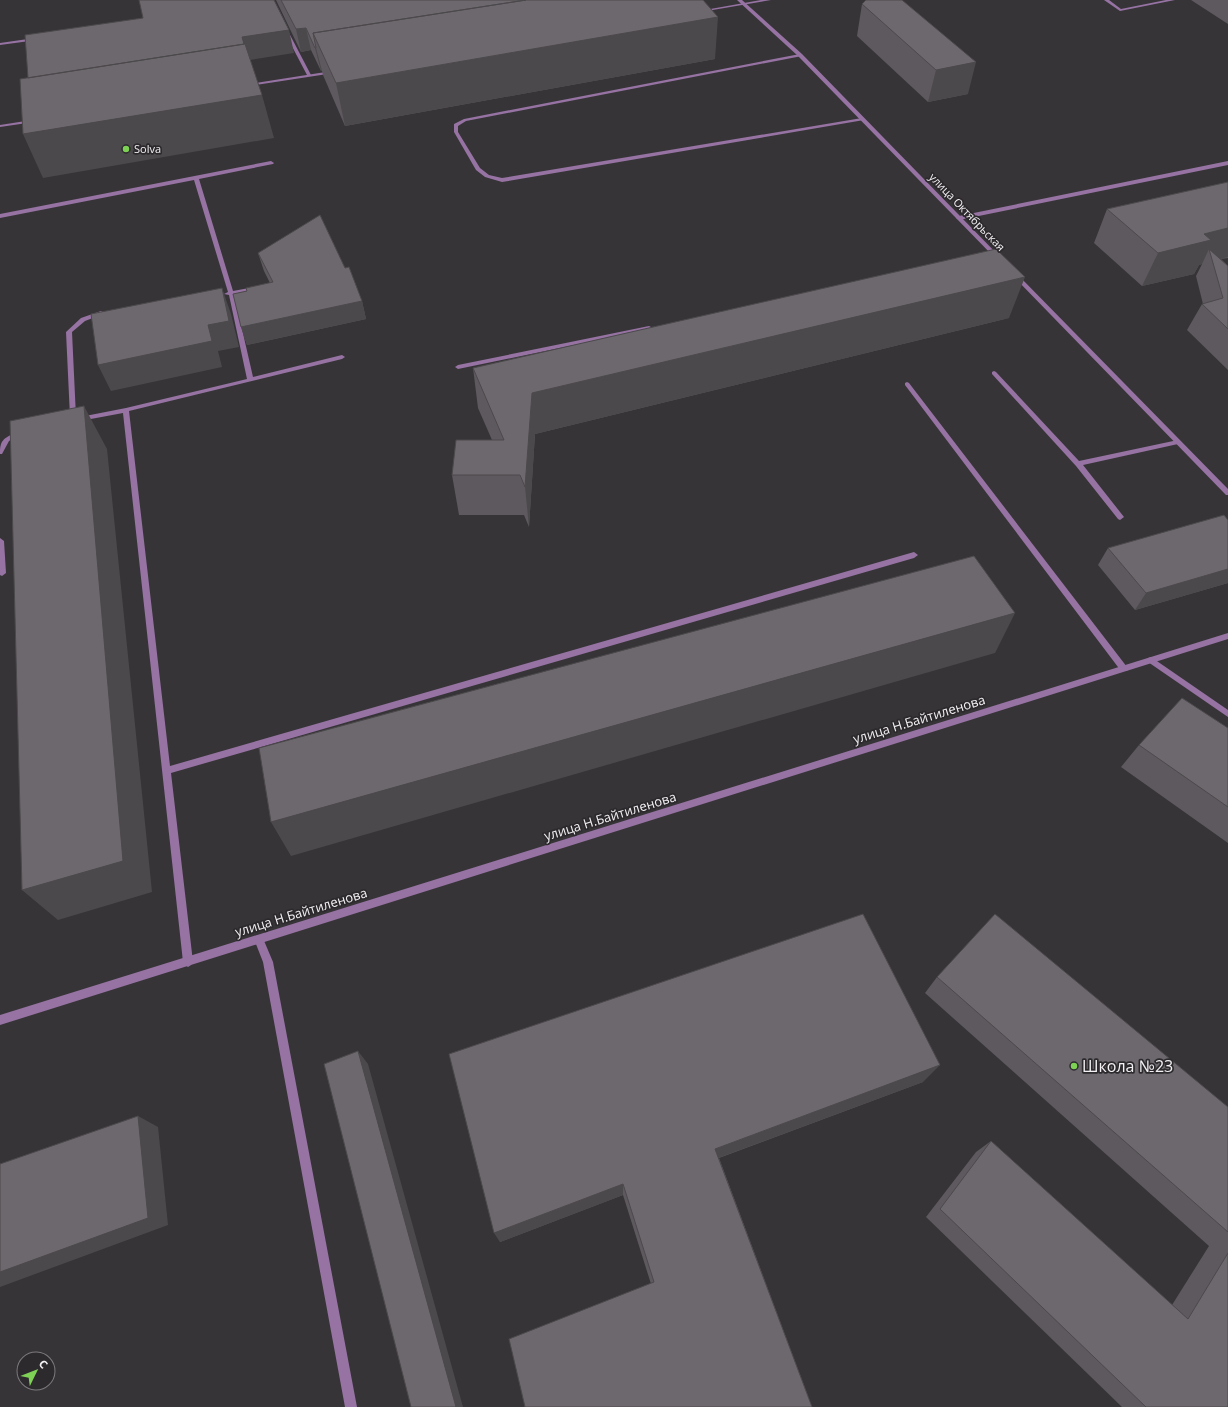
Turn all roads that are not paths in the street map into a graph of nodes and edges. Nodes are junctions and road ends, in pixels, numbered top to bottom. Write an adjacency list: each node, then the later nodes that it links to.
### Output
1 (769, 0): 4 (street)
2 (1106, 0): 3 (street)
3 (1173, 0)
4 (741, 2): 5 (street); 9 (street, улица Октябрьская)
5 (696, 12)
6 (285, 28): 11 (street)
7 (38, 39): 8 (street)
8 (0, 44)
9 (800, 55): 13 (street, улица Октябрьская); 13 (street)
10 (341, 70): 11 (street)
11 (309, 75): 12 (street)
12 (240, 87)
13 (862, 119): 20 (street, улица Октябрьская)
14 (39, 120): 15 (street)
15 (0, 126)
16 (271, 163): 18 (street)
17 (1228, 163): 20 (street)
18 (196, 178): 19 (street); 26 (street)
19 (0, 216)
20 (959, 218): 21 (street, улица Октябрьская)
21 (997, 257): 22 (street); 23 (street, улица Октябрьская)
22 (989, 258)
23 (1002, 262)
24 (1013, 274): 38 (street)
25 (249, 290): 26 (street)
26 (227, 294): 32 (street)
27 (105, 313): 35 (street)
28 (654, 327): 30 (street)
29 (342, 357): 32 (street)
30 (458, 367)
31 (994, 373): 40 (street)
32 (250, 380): 34 (street)
33 (907, 384): 48 (street)
34 (126, 410): 35 (street); 50 (street)
35 (73, 420): 36 (street)
36 (65, 422)
37 (23, 432): 39 (street)
38 (1178, 442): 40 (street); 41 (street)
39 (0, 452)
40 (1078, 464): 42 (street)
41 (1228, 493)
42 (1120, 517)
43 (0, 541): 45 (street)
44 (914, 555): 50 (street)
45 (2, 573)
46 (1228, 636): 47 (street, улица Н.Байтиленова)
47 (1151, 660): 48 (street, улица Н.Байтиленова); 49 (street)
48 (1124, 669): 51 (street, улица Н.Байтиленова)
49 (1228, 714)
50 (166, 771): 52 (street)
51 (259, 939): 52 (street, улица Н.Байтиленова); 54 (street)
52 (188, 962): 53 (street, улица Н.Байтиленова)
53 (0, 1020)
54 (351, 1407)

